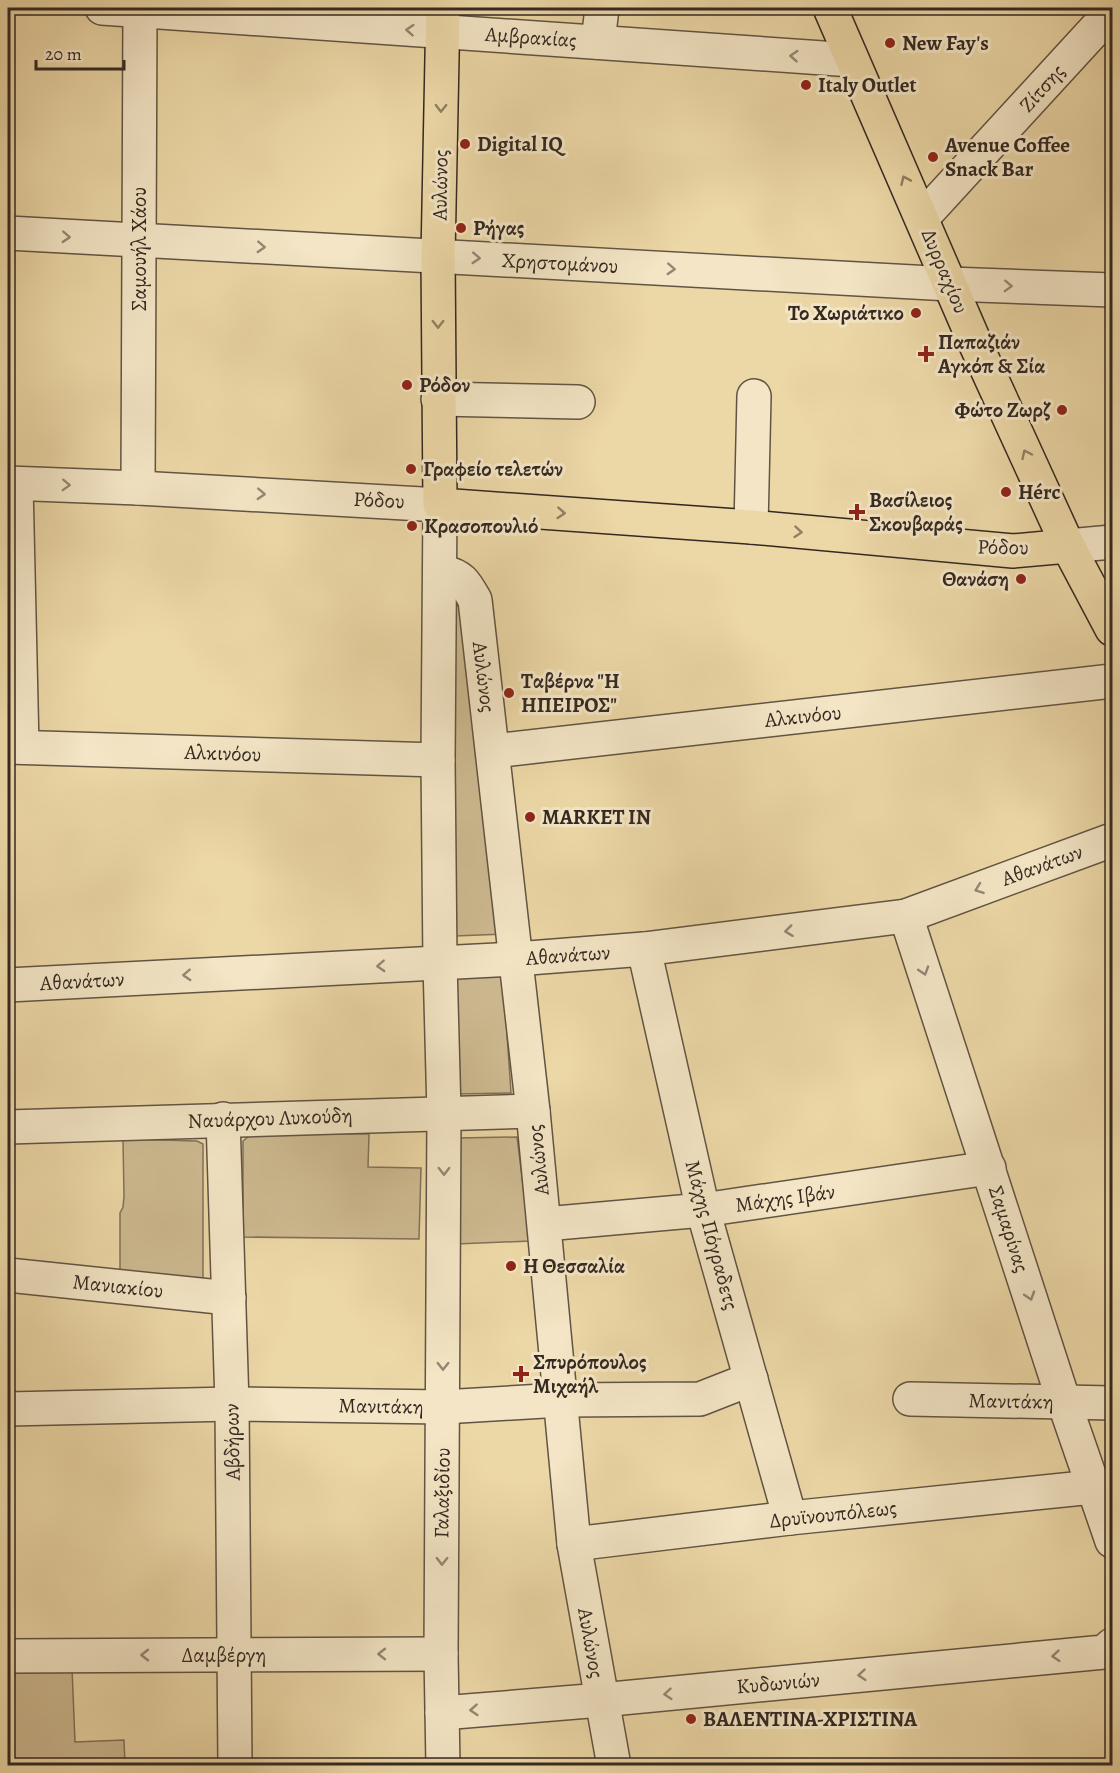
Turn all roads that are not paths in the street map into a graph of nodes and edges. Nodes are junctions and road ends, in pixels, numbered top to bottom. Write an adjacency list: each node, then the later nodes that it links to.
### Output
1 (102, 8): 4 (street, Αμβρακίας)
2 (602, 8): 7 (street)
3 (830, 8): 8 (main road, Δυρραχίου)
4 (140, 10): 6 (street, Αμβρακίας, one-way to 4); 11 (street, Σαμουήλ Χάου)
5 (1113, 10): 9 (street, Ζίτσης)
6 (443, 20): 7 (street, Αμβρακίας); 12 (main road, Αυλώνος, one-way to 12)
7 (598, 42): 8 (street, Αμβρακίας, one-way to 7)
8 (852, 60): 9 (main road, Δυρραχίου, one-way to 8)
9 (922, 218): 13 (main road, Δυρραχίου)
10 (8, 234): 11 (street, Χρηστομάνου, one-way to 11)
11 (140, 240): 12 (street, Χρηστομάνου, one-way to 12); 19 (street, Σαμουήλ Χάου)
12 (438, 256): 13 (street, Χρηστομάνου, one-way to 13); 16 (main road, Αυλώνος, one-way to 16)
13 (950, 284): 14 (street, Χρηστομάνου, one-way to 14); 23 (main road, Δυρραχίου, one-way to 13)
14 (1113, 290)
15 (754, 396): 21 (street)
16 (438, 399): 17 (street); 20 (main road, Αυλώνος)
17 (578, 402)
18 (12, 484): 19 (street, Ρόδου, one-way to 19); 27 (street)
19 (138, 488): 20 (street, Ρόδου, one-way to 20)
20 (440, 505): 21 (main road, Ρόδου, one-way to 21); 24 (street, Αυλώνος)
21 (751, 527): 23 (main road, Ρόδου, one-way to 23)
22 (1113, 542): 23 (street, Ρόδου)
23 (1068, 546): 25 (main road, Δυρραχίου)
24 (441, 571): 28 (street, Αυλώνος); 29 (street, Αυλώνος)
25 (1113, 629)
26 (1113, 681): 28 (street, Αλκινόου)
27 (15, 747): 29 (street, Αλκινόου)
28 (493, 751): 33 (street, Αυλώνος)
29 (438, 760): 34 (street, Αυλώνος)
30 (1113, 840): 31 (street, Αθανάτων, one-way to 31)
31 (906, 916): 32 (street, Αθανάτων, one-way to 32); 40 (street, Σαμαρίνας, one-way to 40)
32 (644, 949): 33 (street, Αθανάτων); 41 (street, Μάχης Πόγραδετς)
33 (516, 959): 34 (street, Αθανάτων); 36 (street, Αυλώνος)
34 (440, 963): 35 (street, Αθανάτων, one-way to 35); 37 (street, Αυλώνος)
35 (8, 984)
36 (533, 1111): 37 (street, Ναυάρχου Λυκούδη); 42 (street, Αυλώνος)
37 (444, 1113): 38 (street, Ναυάρχου Λυκούδη); 51 (street, Γαλαξιδίου, one-way to 51)
38 (223, 1119): 39 (street, Ναυάρχου Λυκούδη); 44 (street, Αβδήρων)
39 (8, 1127)
40 (989, 1168): 41 (street, Μάχης Ιβάν); 48 (street, Σαμαρίνας, one-way to 48)
41 (703, 1210): 42 (street, Μάχης Ιβάν); 45 (street, Μάχης Πόγραδετς)
42 (545, 1224): 47 (street, Αυλώνος)
43 (8, 1275): 44 (street, Μανιακίου)
44 (229, 1298): 50 (street, Αβδήρων)
45 (751, 1379): 47 (street, Μανιτάκη); 54 (street, Μάχης Πόγραδετς)
46 (910, 1399): 48 (street, Μανιτάκη)
47 (561, 1400): 51 (street, Μανιτάκη); 56 (street, Αυλώνος)
48 (1064, 1402): 49 (street, Μανιτάκη); 53 (street, Σαμαρίνας)
49 (1113, 1403)
50 (232, 1404): 51 (street, Μανιτάκη); 52 (street, Μανιτάκη); 59 (street, Αβδήρων)
51 (443, 1407): 58 (street, Γαλαξιδίου, one-way to 58)
52 (8, 1410)
53 (1093, 1487): 54 (street, Δρυϊνουπόλεως); 55 (street, Σαμαρίνας)
54 (790, 1518): 56 (street, Δρυϊνουπόλεως)
55 (1113, 1542)
56 (574, 1544): 61 (street, Αυλώνος)
57 (1113, 1646): 61 (street, Κυδωνιών, one-way to 61)
58 (441, 1654): 59 (street, Δαμβέργη, one-way to 59); 62 (street, Γαλαξιδίου)
59 (234, 1655): 60 (street, Δαμβέργη, one-way to 60); 63 (street, Αβδήρων)
60 (8, 1656)
61 (601, 1700): 62 (street, Κυδωνιών, one-way to 62); 65 (street, Αυλώνος)
62 (442, 1713): 64 (street, Γαλαξιδίου)
63 (235, 1766)
64 (443, 1766)
65 (614, 1766)

